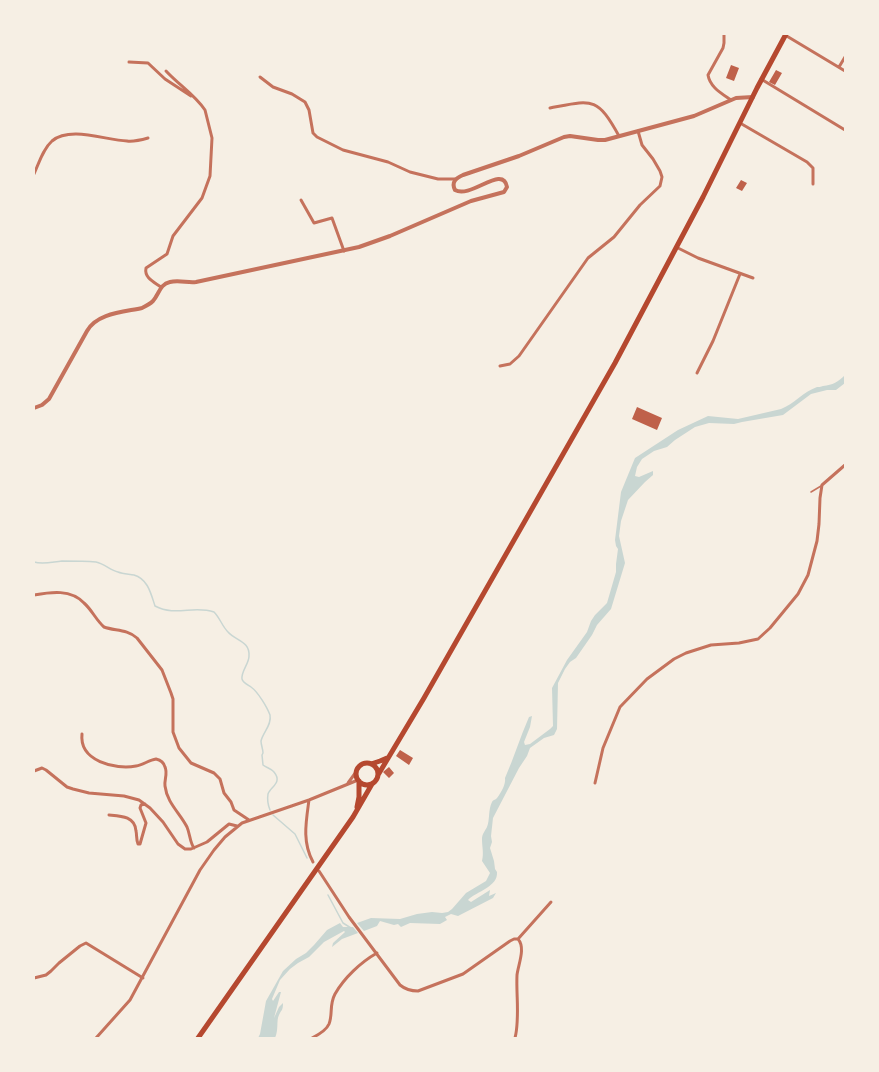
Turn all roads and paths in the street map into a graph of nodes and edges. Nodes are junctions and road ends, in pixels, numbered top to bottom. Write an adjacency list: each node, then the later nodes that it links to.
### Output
1 (724, 34): 11 (street)
2 (785, 35): 5 (street); 9 (main road)
3 (845, 57): 5 (street)
4 (129, 62): 12 (street)
5 (839, 67): 6 (street)
6 (845, 71)
7 (166, 72): 12 (street)
8 (260, 77): 20 (street)
9 (762, 80): 10 (main road); 15 (street)
10 (753, 97): 11 (street); 14 (main road)
11 (730, 100): 16 (street)
12 (197, 101): 27 (street)
13 (550, 108): 17 (street)
14 (740, 123): 21 (street); 23 (main road)
15 (845, 130)
16 (638, 131): 17 (street); 28 (street)
17 (619, 136): 20 (street)
18 (148, 138): 19 (street)
19 (34, 174)
20 (455, 179): 24 (street)
21 (813, 184)
22 (301, 200): 24 (street)
23 (676, 247): 25 (street); 36 (main road)
24 (344, 251): 27 (street)
25 (740, 274): 26 (street); 29 (street)
26 (752, 278)
27 (161, 287): 30 (street)
28 (500, 366)
29 (697, 373)
30 (34, 408)
31 (845, 465): 32 (street)
32 (822, 485): 33 (lane); 42 (street)
33 (811, 492)
34 (34, 595): 49 (street)
35 (82, 734): 51 (street)
36 (388, 758): 37 (main road); 40 (main road)
37 (371, 764): 39 (main road); 40 (main road)
38 (34, 771): 46 (street)
39 (356, 772): 41 (main road); 44 (street)
40 (378, 775): 43 (main road)
41 (358, 781): 43 (main road); 44 (street); 48 (main road)
42 (595, 783)
43 (372, 784): 48 (main road)
44 (347, 785): 45 (street)
45 (309, 800): 49 (street); 52 (street)
46 (145, 804): 47 (street); 51 (street)
47 (109, 815)
48 (353, 817): 60 (main road)
49 (250, 820): 50 (street)
50 (237, 826): 51 (street); 58 (street)
51 (194, 848)
52 (313, 862)
53 (319, 872): 56 (street)
54 (551, 902): 55 (street)
55 (518, 939): 56 (street); 62 (street)
56 (377, 953): 61 (street)
57 (34, 978): 58 (street)
58 (143, 978): 59 (street)
59 (96, 1038)
60 (198, 1038)
61 (312, 1038)
62 (515, 1038)

